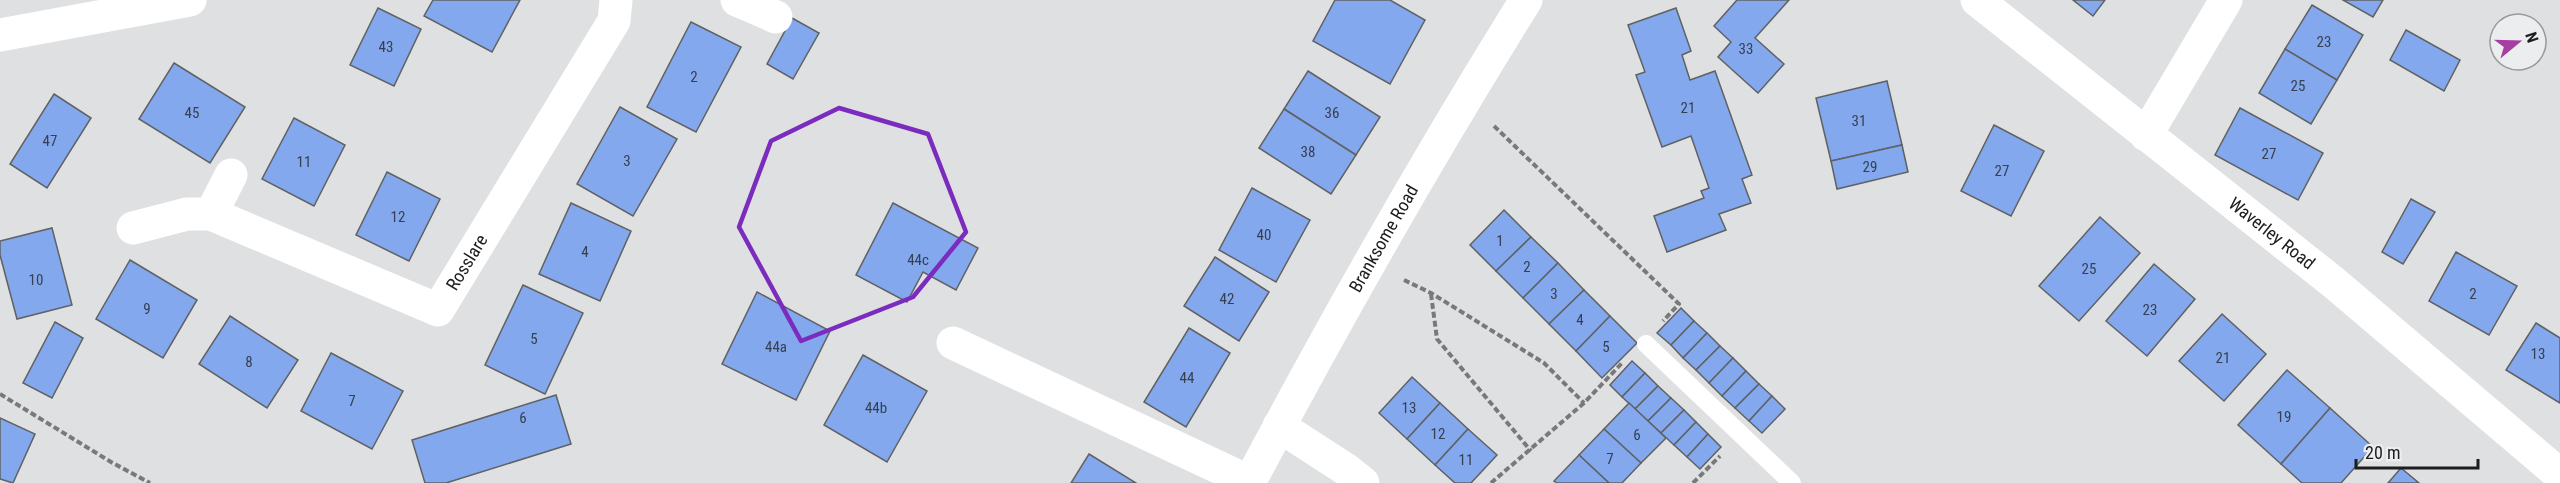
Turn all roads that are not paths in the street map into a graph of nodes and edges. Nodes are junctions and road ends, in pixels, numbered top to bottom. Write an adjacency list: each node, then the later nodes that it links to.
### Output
1 (190, 0): 8 (street)
2 (616, 0): 11 (street, Rosslare)
3 (737, 0): 7 (street)
4 (1526, 0): 15 (street, Branksome Road)
5 (1977, 0): 9 (street, Waverley Road)
6 (2226, 0): 9 (street)
7 (776, 17)
8 (0, 35)
9 (2146, 135): 16 (street, Waverley Road)
10 (231, 175): 11 (street)
11 (211, 214): 12 (street, Rosslare)
12 (133, 228)
13 (953, 343): 17 (street, Branksome Road)
14 (1646, 344): 19 (lane)
15 (1279, 426): 17 (street, Branksome Road); 18 (street)
16 (2560, 476)
17 (1249, 482)
18 (1363, 483)
19 (1792, 483)

